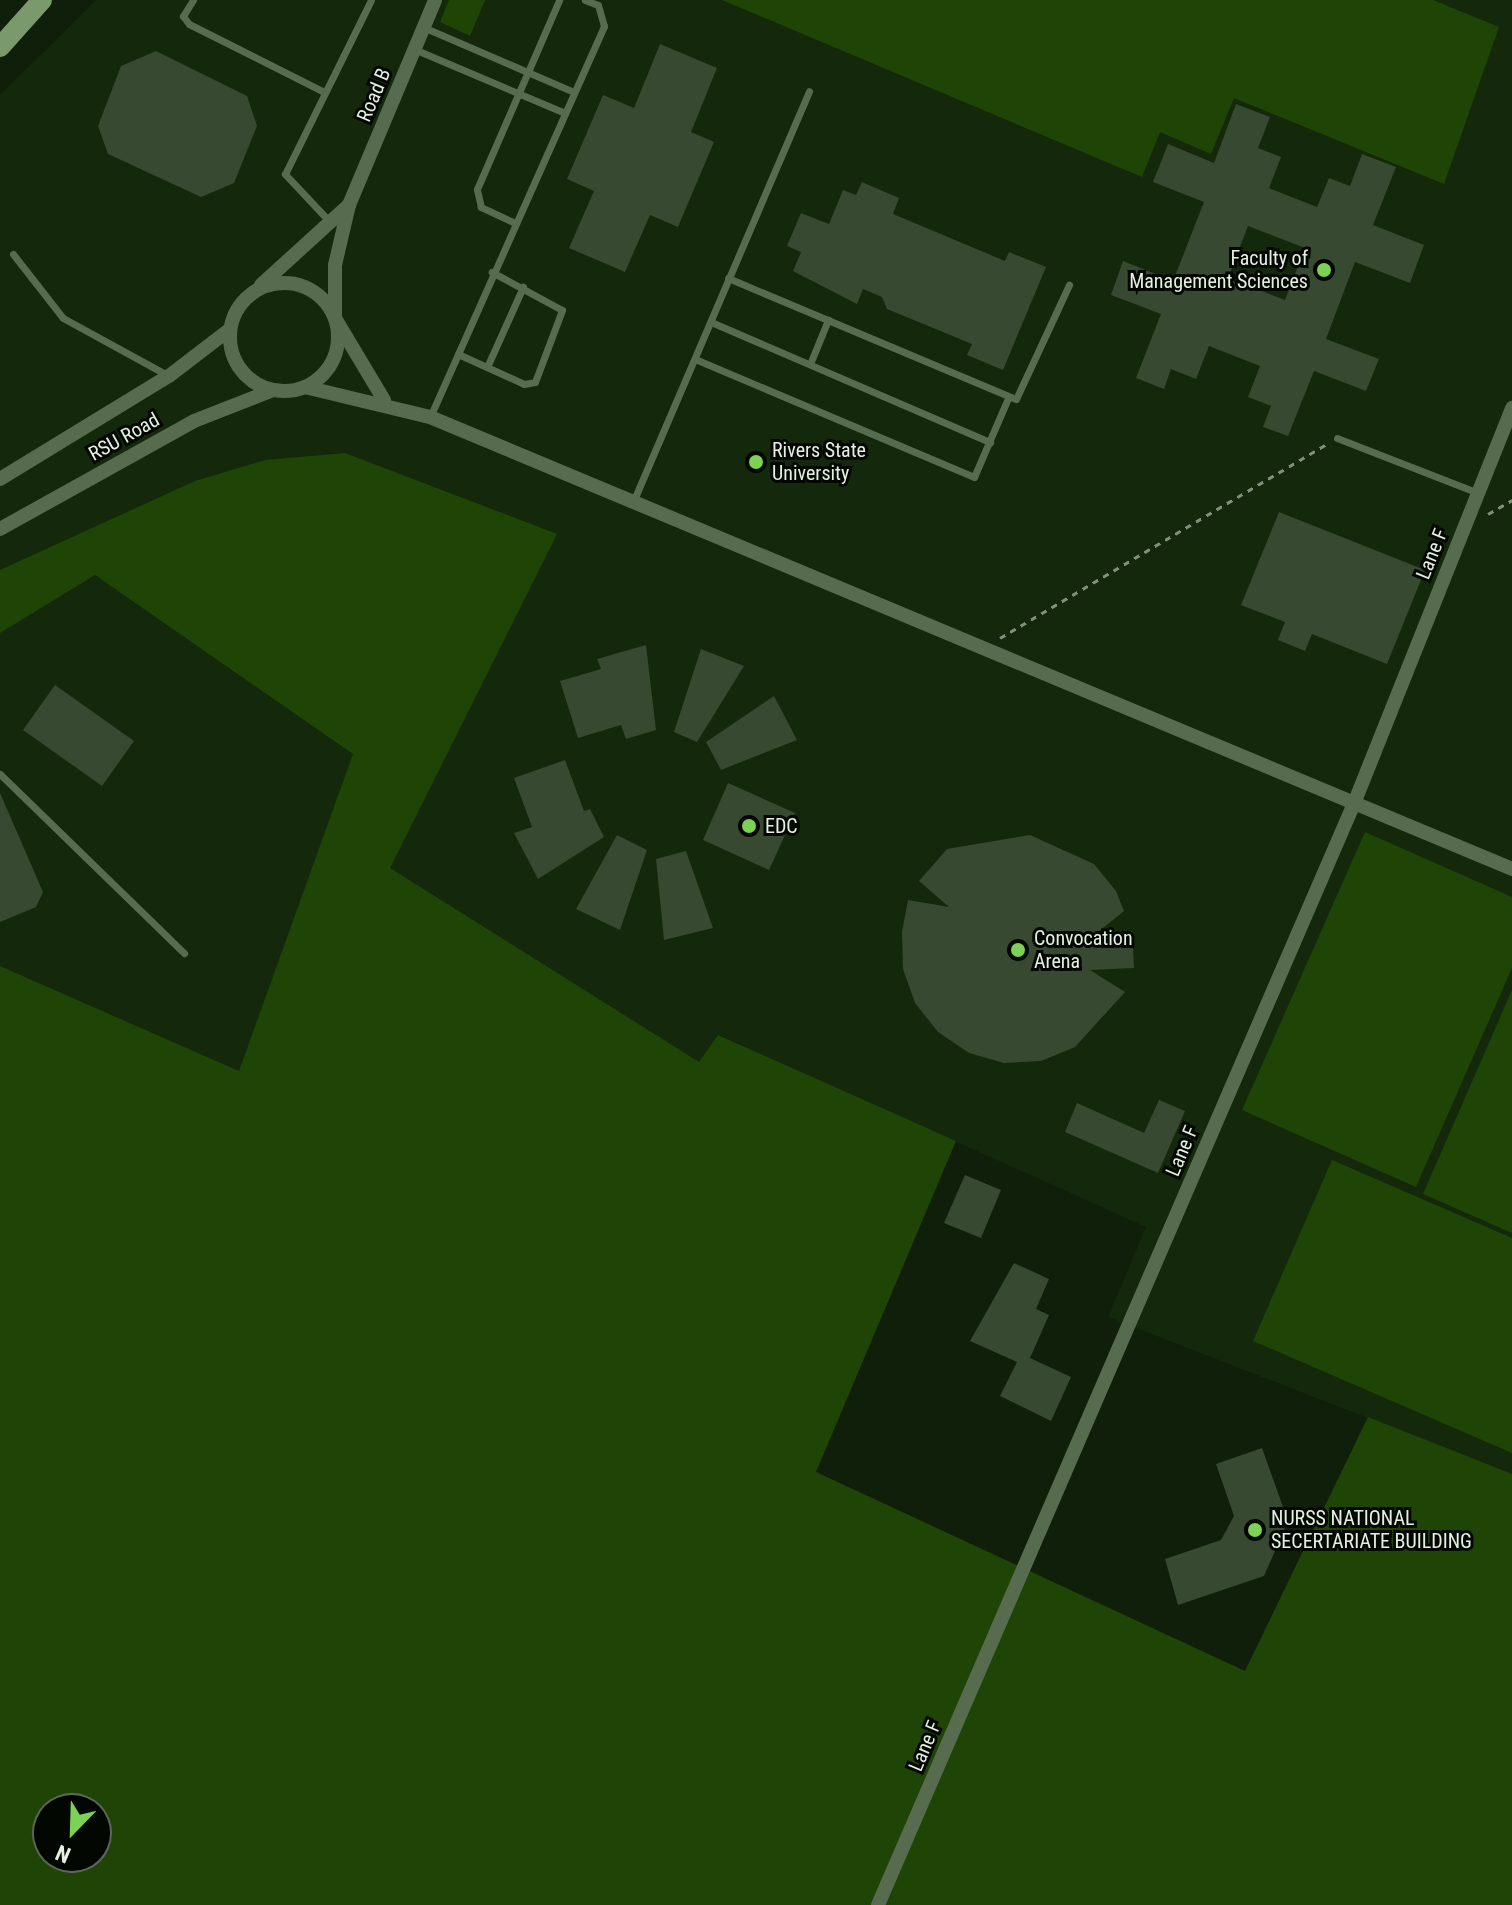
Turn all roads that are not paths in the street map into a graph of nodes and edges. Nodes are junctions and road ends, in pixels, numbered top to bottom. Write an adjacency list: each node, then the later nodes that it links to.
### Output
1 (42, 0): 8 (street)
2 (193, 0): 12 (lane)
3 (371, 0): 12 (lane)
4 (435, 0): 7 (street, Road B)
5 (559, 0): 10 (lane)
6 (585, 0): 13 (lane)
7 (423, 27): 9 (street, Road B); 10 (lane)
8 (0, 47)
9 (414, 49): 14 (lane); 16 (street, Road B)
10 (526, 71): 13 (lane); 14 (lane)
11 (809, 91): 21 (lane)
12 (324, 92): 18 (lane)
13 (574, 92): 15 (lane)
14 (516, 93): 15 (lane); 17 (lane)
15 (565, 113): 17 (lane)
16 (349, 205): 18 (street); 25 (street)
17 (515, 223): 20 (lane)
18 (331, 224): 24 (street)
19 (13, 254): 33 (lane)
20 (492, 272): 23 (lane); 29 (lane)
21 (728, 278): 26 (lane); 27 (lane)
22 (1069, 285): 36 (lane)
23 (523, 287): 32 (lane); 32 (lane)
24 (254, 291): 25 (street); 28 (street)
25 (335, 318): 34 (street); 37 (street)
26 (828, 320): 31 (lane); 36 (lane)
27 (711, 322): 30 (lane); 31 (lane)
28 (229, 330): 33 (street, RSU Road); 35 (street)
29 (458, 354): 32 (lane); 39 (lane)
30 (695, 359): 41 (lane); 44 (lane)
31 (810, 364): 41 (lane)
32 (487, 367)
33 (169, 376): 42 (street, RSU Road)
34 (305, 387): 35 (street); 37 (street)
35 (273, 390): 45 (street, RSU Road)
36 (1008, 398): 41 (lane)
37 (384, 400): 39 (street)
38 (1512, 408): 43 (street, Lane F)
39 (430, 417): 44 (street)
40 (1337, 438): 43 (lane)
41 (990, 442)
42 (0, 479)
43 (1478, 493): 47 (street, Lane F)
44 (633, 502): 47 (street)
45 (0, 529)
46 (0, 774): 49 (lane)
47 (1353, 806): 48 (street); 50 (street, Lane F)
48 (1512, 869)
49 (184, 953)
50 (878, 1905)

